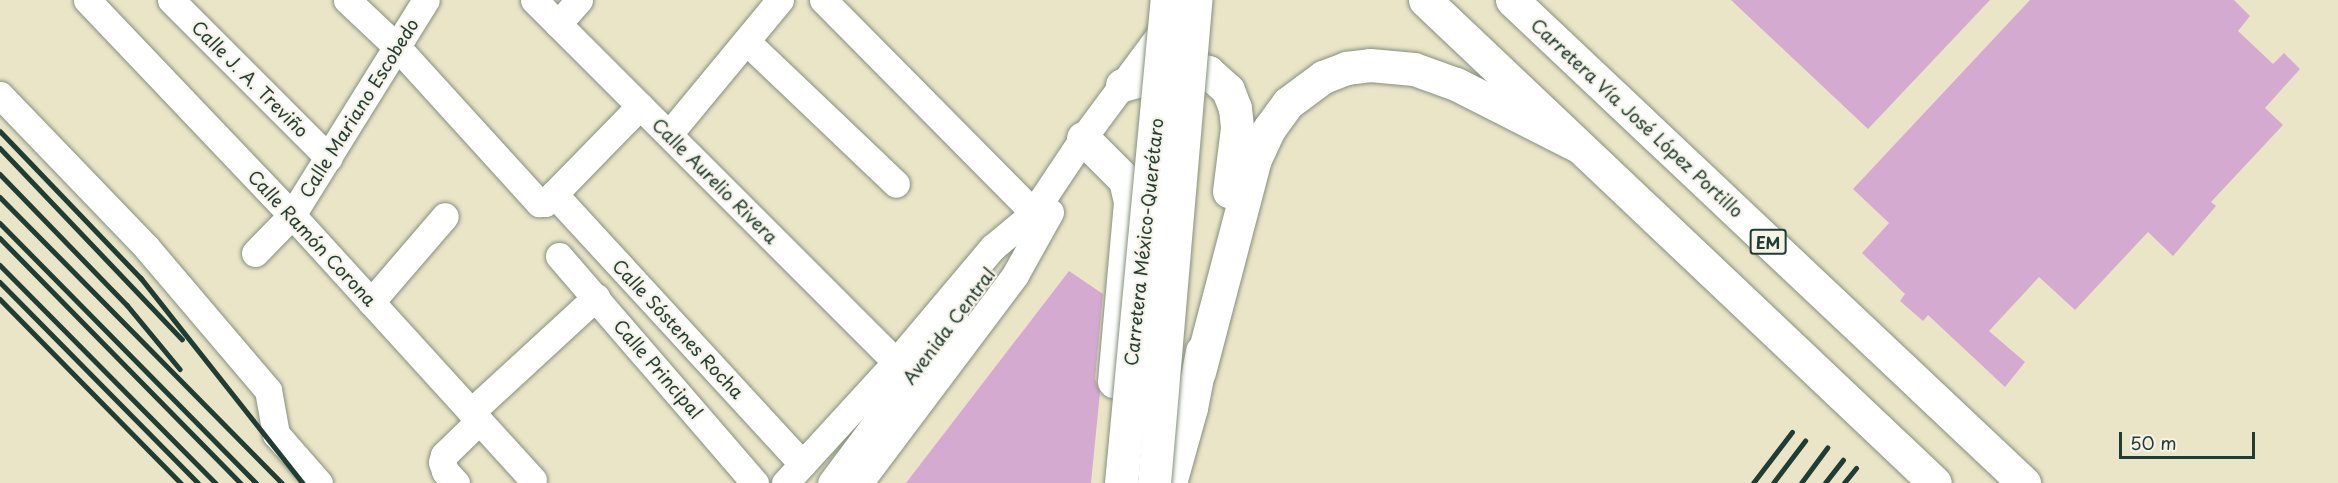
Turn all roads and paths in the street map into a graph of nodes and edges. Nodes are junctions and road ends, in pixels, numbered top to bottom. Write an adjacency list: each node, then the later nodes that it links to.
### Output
1 (87, 0): 30 (street, Calle Ramón Corona)
2 (171, 0): 25 (street, Calle J. A. Treviño)
3 (347, 0): 17 (street, Calle Sóstenes Rocha)
4 (426, 0): 17 (street, Calle Mariano Escobedo)
5 (534, 0): 15 (street, Calle Aurelio Rivera)
6 (579, 0): 15 (street)
7 (780, 0): 16 (street)
8 (823, 0): 29 (street)
9 (1152, 0): 18 (street)
10 (1167, 0): 47 (main road, Carretera México-Querétaro, bridge)
11 (1187, 0): 18 (street, Avenida Central)
12 (1195, 0): 48 (main road, Carretera México-Querétaro, bridge)
13 (1425, 0): 24 (main road)
14 (1512, 0): 51 (main road, Carretera Vía José López Portillo / EM)
15 (558, 24): 21 (street, Calle Aurelio Rivera)
16 (746, 41): 22 (street); 27 (street)
17 (398, 48): 25 (street, Calle Mariano Escobedo); 28 (street, Calle Sóstenes Rocha)
18 (1148, 50): 19 (street, Avenida Central)
19 (1122, 85): 23 (street, Avenida Central); 37 (main road)
20 (0, 95): 42 (street)
21 (640, 106): 22 (street, Calle Aurelio Rivera); 28 (street)
22 (669, 134): 36 (street, Calle Aurelio Rivera)
23 (1083, 138): 26 (street, Avenida Central); 46 (main road)
24 (1578, 146): 37 (main road); 50 (main road)
25 (329, 158): 30 (street, Calle Mariano Escobedo)
26 (1064, 168): 29 (street, Avenida Central); 45 (street, Avenida Central)
27 (896, 184)
28 (547, 199): 40 (street, Calle Sóstenes Rocha)
29 (1034, 213): 36 (street); 44 (street, Avenida Central)
30 (292, 215): 32 (street, Calle Mariano Escobedo); 35 (street, Calle Ramón Corona)
31 (445, 216): 35 (street)
32 (255, 253)
33 (559, 256): 34 (street, Calle Principal)
34 (596, 297): 38 (street); 43 (street, Calle Principal)
35 (371, 302): 38 (street, Calle Ramón Corona)
36 (896, 362): 40 (street)
37 (1199, 372): 49 (main road)
38 (475, 416): 39 (street); 41 (street, Calle Ramón Corona)
39 (449, 472)
40 (793, 473)
41 (533, 480)
42 (319, 483)
43 (755, 483)
44 (831, 483)
45 (859, 483)
46 (1105, 483)
47 (1121, 483)
48 (1154, 483)
49 (1170, 483)
50 (1935, 483)
51 (2024, 483)

